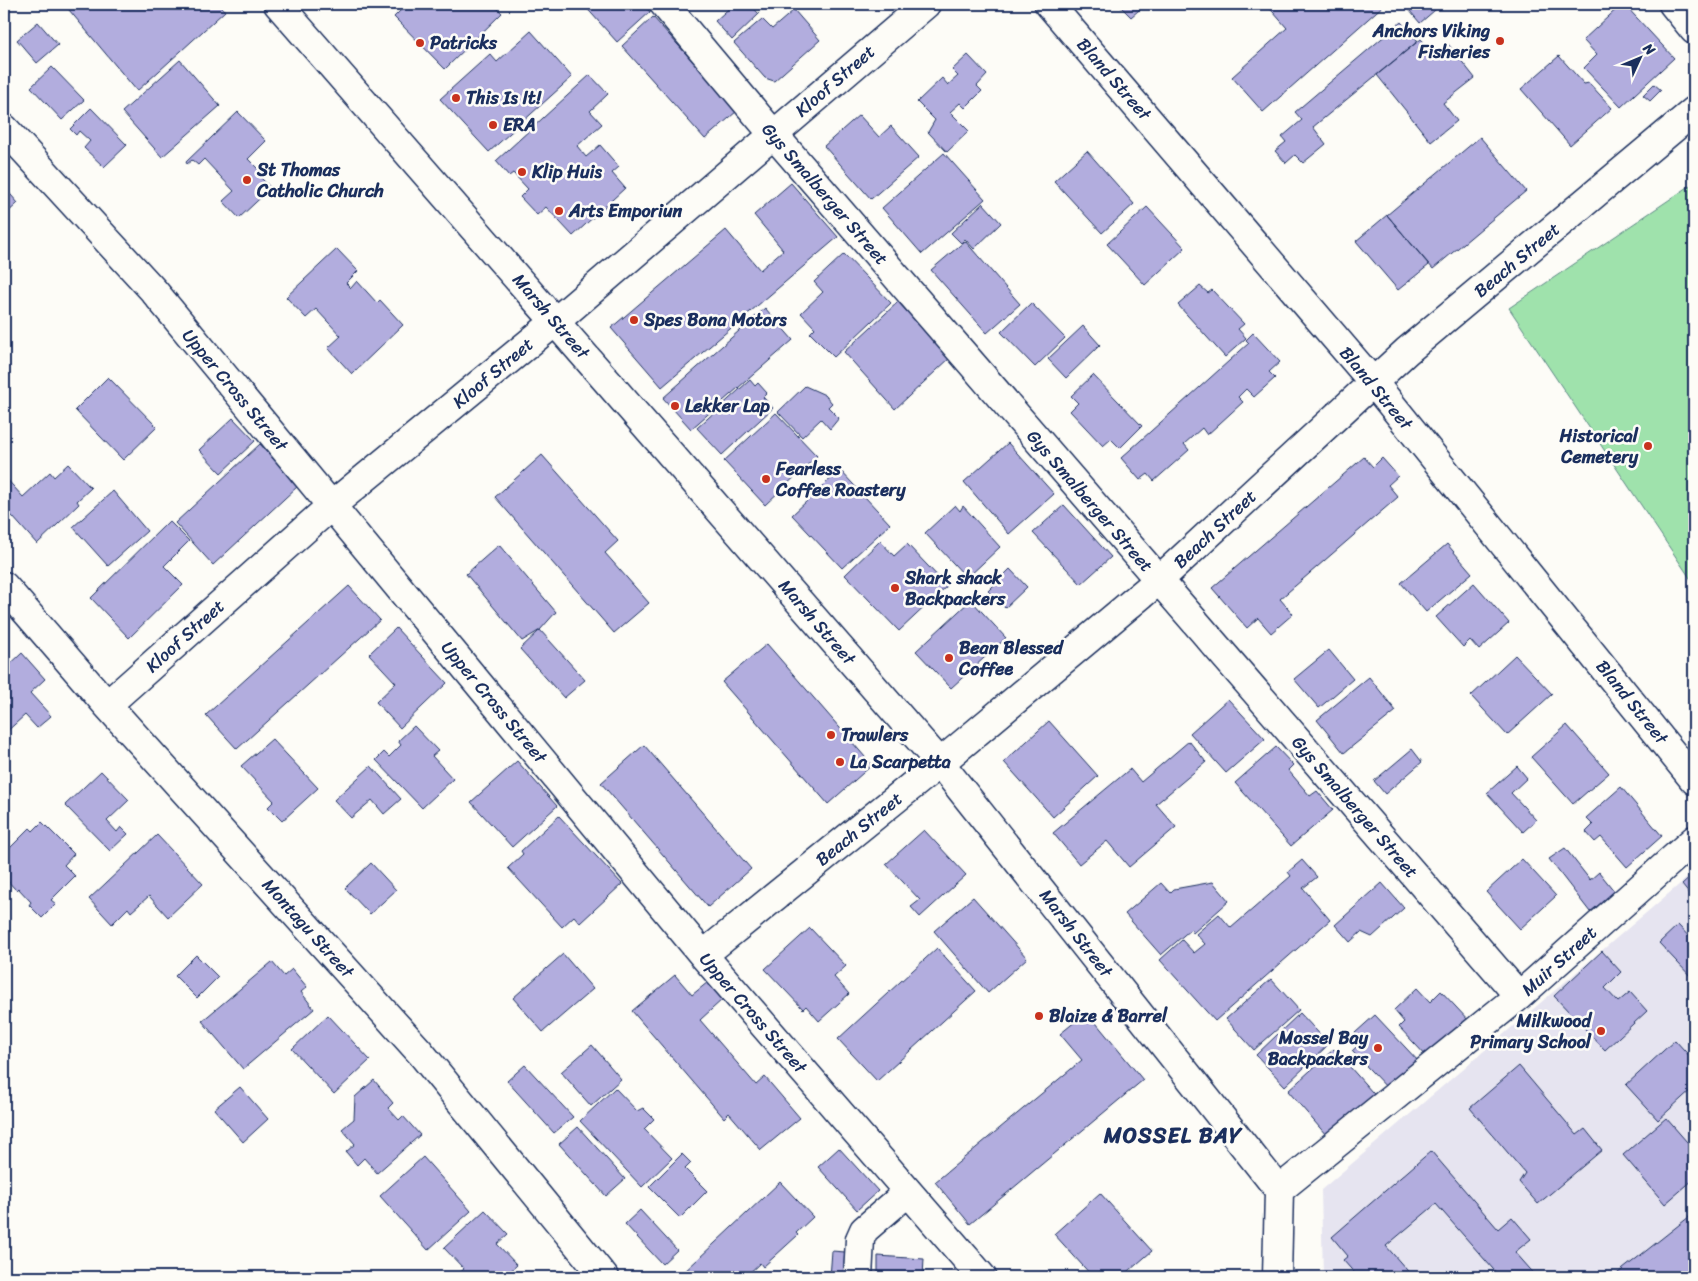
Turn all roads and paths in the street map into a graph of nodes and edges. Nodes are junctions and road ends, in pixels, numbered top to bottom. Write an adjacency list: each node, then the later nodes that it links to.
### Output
1 (278, 4): 10 (street, Marsh Street)
2 (664, 4): 9 (street, Gys Smalberger Street)
3 (926, 4): 9 (street, Kloof Street)
4 (1049, 4): 11 (street, Bland Street)
5 (1672, 4): 6 (street)
6 (1694, 30)
7 (1694, 112): 11 (street, Beach Street)
8 (4, 128): 12 (street, Upper Cross Street)
9 (773, 134): 10 (street, Kloof Street); 13 (street, Gys Smalberger Street)
10 (556, 321): 12 (street, Kloof Street); 16 (street, Marsh Street)
11 (1373, 382): 13 (street, Beach Street); 17 (street, Bland Street)
12 (331, 506): 15 (street, Kloof Street); 19 (street, Upper Cross Street)
13 (1159, 580): 16 (street, Beach Street); 20 (street, Gys Smalberger Street)
14 (4, 586): 15 (street, Montagu Street)
15 (107, 705): 23 (street, Montagu Street)
16 (940, 763): 19 (street, Beach Street); 21 (street, Marsh Street)
17 (1694, 780)
18 (1694, 840): 20 (street, Muir Street)
19 (703, 956): 22 (street, Upper Cross Street)
20 (1519, 996): 21 (street, Muir Street)
21 (1280, 1190): 26 (street)
22 (908, 1192): 24 (street); 25 (street, Upper Cross Street)
23 (604, 1277)
24 (858, 1277)
25 (982, 1277)
26 (1277, 1277)

